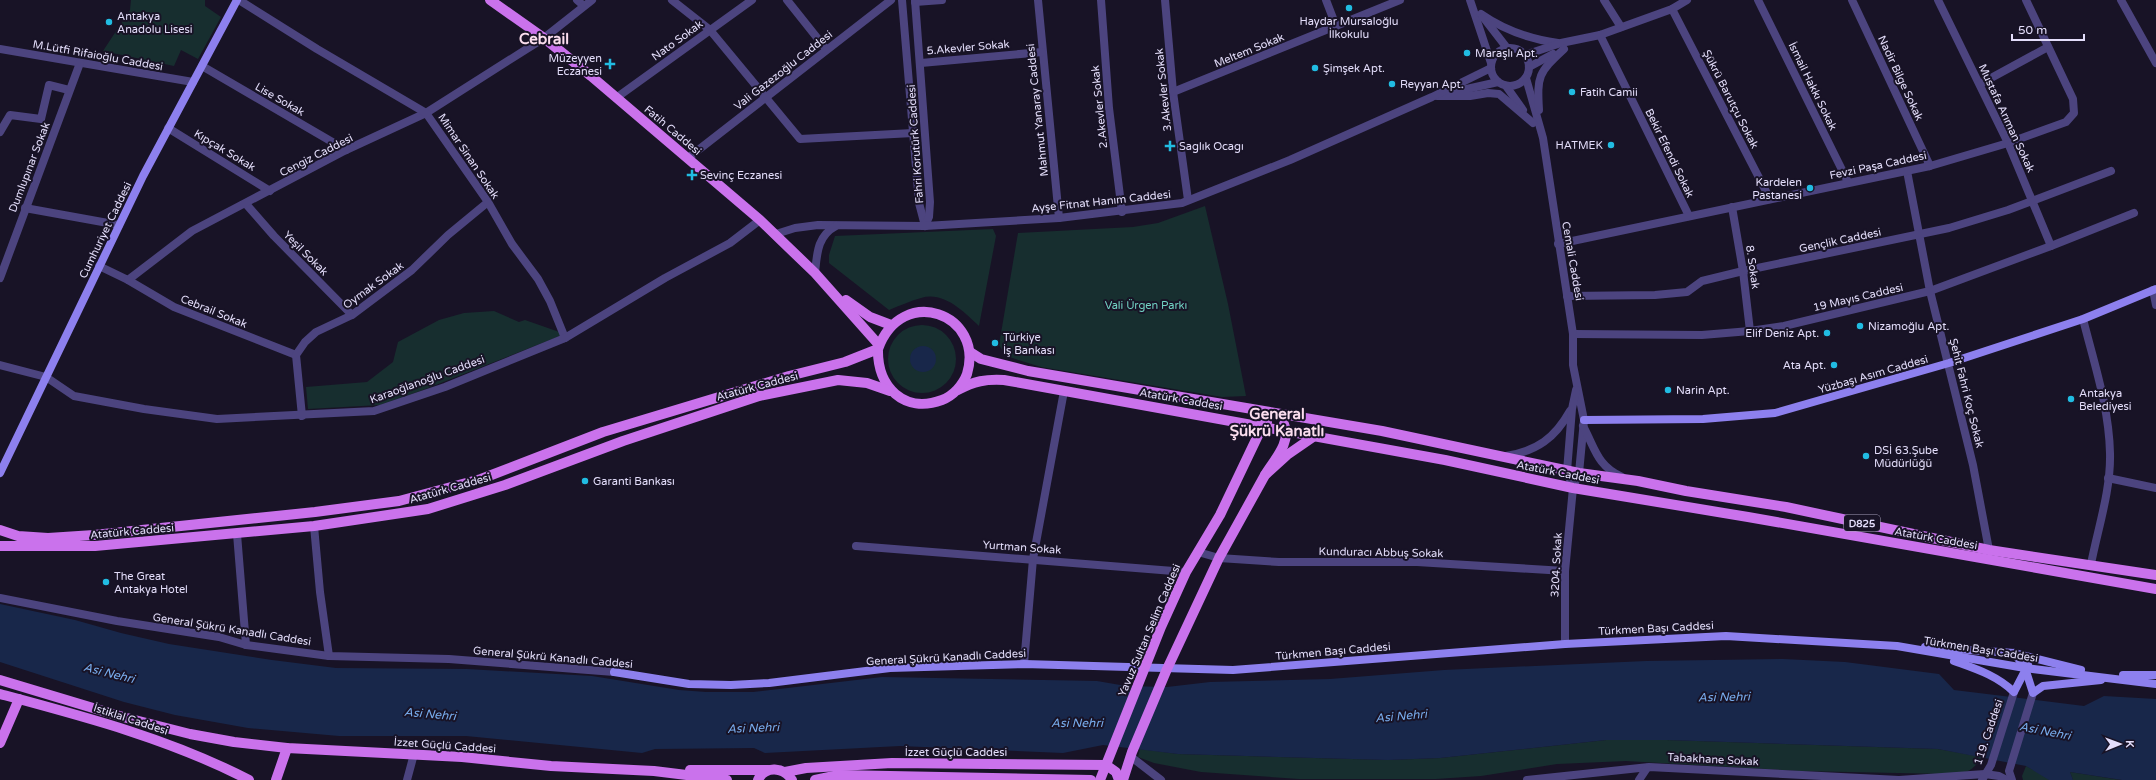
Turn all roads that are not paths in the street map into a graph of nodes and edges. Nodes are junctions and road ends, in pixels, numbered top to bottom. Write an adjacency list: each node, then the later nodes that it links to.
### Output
1 (238, 0): 43 (main road, Cumhuriyet Caddesi); 56 (street, Mimar Sinan Sokak)
2 (490, 0): 32 (main road, Fatih Caddesi)
3 (577, 0): 25 (street)
4 (592, 0): 25 (street, Cengiz Caddesi)
5 (672, 0): 30 (street)
6 (752, 0): 30 (street, Nato Sokak)
7 (787, 0): 37 (street)
8 (891, 0): 37 (street, Vali Gazezoğlu Caddesi)
9 (902, 0): 60 (street, Fahri Korutürk Caddesi)
10 (942, 0): 23 (street)
11 (1038, 0): 38 (street, Mahmut Yanaray Caddesi)
12 (1101, 0): 76 (street, 2.Akevler Sokak)
13 (1165, 0): 52 (street, 3.Akevler Sokak)
14 (1326, 0): 28 (street)
15 (1400, 0): 28 (street, Meltem Sokak)
16 (1471, 0): 27 (street); 44 (street)
17 (1604, 0): 29 (street)
18 (1758, 0): 67 (street, İsmail Hakkı Sokak)
19 (1852, 0): 64 (street, Nadir Bilge Sokak)
20 (1938, 0): 49 (street, Mustafa Arıman Sokak)
21 (2026, 0): 34 (street, Fevzi Paşa Caddesi)
22 (2121, 0): 42 (street)
23 (915, 1): 41 (street, Fahri Korutürk Caddesi)
24 (1683, 1): 26 (street)
25 (584, 6): 32 (street, Cengiz Caddesi)
26 (1672, 9): 29 (street); 69 (street, Şükrü Barutçu Sokak)
27 (1481, 14): 33 (street); 35 (street)
28 (1336, 26): 52 (street, Meltem Sokak)
29 (1621, 28): 31 (street)
30 (710, 30): 54 (street, Nato Sokak); 55 (street)
31 (1600, 35): 33 (street); 78 (street, Bekir Efendi Sokak)
32 (544, 38): 54 (main road, Fatih Caddesi); 56 (street, Cengiz Caddesi)
33 (1562, 46): 39 (street); 45 (street); 57 (street)
34 (2048, 47): 49 (street); 61 (street, Fevzi Paşa Caddesi)
35 (1507, 48): 39 (street); 44 (street, Ayşe Fitnat Hanım Caddesi)
36 (0, 49): 40 (street, M.Lütfi Rifaioğlu Caddesi)
37 (826, 50): 55 (street, Vali Gazezoğlu Caddesi)
38 (1042, 52): 41 (street, 5.Akevler Sokak); 79 (street, Mahmut Yanaray Caddesi)
39 (1525, 55): 45 (street)
40 (80, 63): 47 (street, M.Lütfi Rifaioğlu Caddesi); 51 (street, Dumlupınar Sokak)
41 (920, 63): 83 (street, Fahri Korutürk Caddesi)
42 (2156, 63)
43 (202, 66): 47 (main road, Cumhuriyet Caddesi); 62 (street, Lise Sokak)
44 (1491, 66): 48 (street); 53 (street, Ayşe Fitnat Hanım Caddesi)
45 (1529, 67): 46 (street)
46 (1526, 78): 50 (street); 57 (street, Cemali Caddesi)
47 (193, 82): 58 (main road, Cumhuriyet Caddesi)
48 (1498, 82): 50 (street); 53 (street, Ayşe Fitnat Hanım Caddesi)
49 (1980, 84): 61 (street, Mustafa Arıman Sokak)
50 (1506, 86): 57 (street, Cemali Caddesi)
51 (69, 90): 59 (street); 75 (street, Dumlupınar Sokak)
52 (1173, 92): 70 (street, 3.Akevler Sokak)
53 (1435, 96): 57 (street); 70 (street, Ayşe Fitnat Hanım Caddesi)
54 (616, 98): 63 (main road, Fatih Caddesi)
55 (765, 99): 60 (street); 63 (street, Vali Gazezoğlu Caddesi)
56 (426, 113): 62 (street, Cengiz Caddesi); 72 (street, Mimar Sinan Sokak)
57 (1536, 124): 86 (street, Cemali Caddesi)
58 (168, 128): 68 (street, Kıpçak Sokak); 81 (main road, Cumhuriyet Caddesi)
59 (0, 132)
60 (913, 133): 83 (street, Fahri Korutürk Caddesi)
61 (2008, 143): 64 (street, Fevzi Paşa Caddesi); 71 (street, Mustafa Arıman Sokak)
62 (346, 150): 68 (street, Cengiz Caddesi)
63 (688, 158): 80 (main road, Fatih Caddesi)
64 (1930, 166): 66 (street, Fevzi Paşa Caddesi)
65 (2111, 171): 71 (street, Gençlik Caddesi)
66 (1907, 172): 67 (street, Fevzi Paşa Caddesi); 85 (street, Şehit Fahri Koç Sokak)
67 (1848, 182): 69 (street, Fevzi Paşa Caddesi)
68 (270, 191): 73 (street, Cengiz Caddesi)
69 (1770, 199): 74 (street, Fevzi Paşa Caddesi)
70 (1188, 200): 76 (street, Ayşe Fitnat Hanım Caddesi)
71 (2032, 200): 85 (street, Gençlik Caddesi); 87 (street, Mustafa Arıman Sokak)
72 (488, 202): 98 (street, Oymak Sokak); 103 (street, Mimar Sinan Sokak)
73 (246, 204): 92 (street, Cengiz Caddesi); 98 (street, Yeşil Sokak)
74 (1732, 207): 78 (street, Fevzi Paşa Caddesi); 89 (street, 8. Sokak)
75 (25, 208): 81 (street); 91 (street, Dumlupınar Sokak)
76 (1122, 212): 79 (street, Ayşe Fitnat Hanım Caddesi)
77 (2134, 213): 87 (street, 19 Mayıs Caddesi)
78 (1689, 216): 86 (street, Fevzi Paşa Caddesi)
79 (1060, 218): 83 (street, Ayşe Fitnat Hanım Caddesi)
80 (760, 220): 84 (main road, Fatih Caddesi); 103 (street, Karaoğlanoğlu Caddesi)
81 (119, 225): 88 (main road, Cumhuriyet Caddesi)
82 (836, 226): 83 (street, Ayşe Fitnat Hanım Caddesi); 84 (street, Ayşe Fitnat Hanım Caddesi); 90 (street)
83 (925, 226)
84 (776, 234): 90 (main road, Fatih Caddesi)
85 (1921, 235): 89 (street, Gençlik Caddesi); 95 (street, Şehit Fahri Koç Sokak)
86 (1558, 244): 96 (street, Cemali Caddesi)
87 (2052, 246): 95 (street, 19 Mayıs Caddesi)
88 (99, 266): 92 (street); 109 (main road, Cumhuriyet Caddesi)
89 (1743, 271): 96 (street, Gençlik Caddesi); 101 (street, 8. Sokak)
90 (815, 273): 93 (main road, Fatih Caddesi)
91 (0, 278)
92 (128, 280): 106 (street, Cebrail Sokak)
93 (831, 290): 100 (main road, Fatih Caddesi); 104 (main road, Fatih Caddesi)
94 (2155, 290): 97 (street); 99 (main road, Yüzbaşı Asım Caddesi)
95 (1930, 291): 101 (street, 19 Mayıs Caddesi); 107 (street, Şehit Fahri Koç Sokak)
96 (1568, 296): 102 (street, Cemali Caddesi)
97 (2156, 305)
98 (352, 315): 106 (street, Oymak Sokak)
99 (2083, 319): 107 (main road, Yüzbaşı Asım Caddesi); 126 (street)
100 (891, 325): 104 (main road); 105 (main road)
101 (1750, 331): 102 (street, 19 Mayıs Caddesi)
102 (1573, 334): 110 (street, Cemali Caddesi)
103 (566, 338): 116 (street, Karaoğlanoğlu Caddesi)
104 (879, 347): 112 (main road); 131 (main road, Atatürk Caddesi)
105 (970, 352): 111 (main road); 115 (main road, Atatürk Caddesi / D825)
106 (296, 355): 116 (street)
107 (1949, 364): 117 (main road, Yüzbaşı Asım Caddesi); 135 (street, Şehit Fahri Koç Sokak)
108 (0, 365): 109 (street, Karaoğlanoğlu Caddesi)
109 (46, 378): 116 (street, Karaoğlanoğlu Caddesi); 123 (main road, Cumhuriyet Caddesi)
110 (1577, 388): 114 (street, Cemali Caddesi); 117 (street, Cemali Caddesi)
111 (958, 390): 112 (main road, Atatürk Caddesi); 113 (main road, Atatürk Caddesi / D825)
112 (890, 391): 130 (main road, Atatürk Caddesi)
113 (1064, 391): 118 (main road, Atatürk Caddesi / D825); 138 (street)
114 (1572, 409): 121 (street, Cemali Caddesi); 122 (street, Cemali Caddesi)
115 (1279, 414): 118 (main road, Yavuz Sultan Selim Caddesi); 119 (main road); 121 (main road, Atatürk Caddesi / D825)
116 (302, 416)
117 (1584, 423): 124 (street, Cemali Caddesi); 127 (street, Cemali Caddesi)
118 (1263, 425): 119 (main road, Atatürk Caddesi / D825); 136 (main road, Yavuz Sultan Selim Caddesi)
119 (1286, 430): 120 (main road, Atatürk Caddesi / D825); 125 (main road)
120 (1316, 435): 125 (main road); 128 (main road, Atatürk Caddesi / D825)
121 (1501, 457): 122 (main road, Atatürk Caddesi / D825)
122 (1567, 471): 124 (main road, Atatürk Caddesi / D825); 128 (street, Cemali Caddesi)
123 (0, 473)
124 (1578, 473): 127 (main road, Atatürk Caddesi / D825); 128 (street, Cemali Caddesi)
125 (1265, 475): 137 (main road)
126 (2108, 478): 129 (street); 139 (street)
127 (1628, 480): 135 (main road, Atatürk Caddesi / D825)
128 (1573, 488): 140 (street, 3204. Sokak); 143 (main road, Atatürk Caddesi / D825)
129 (2156, 488)
130 (314, 526): 132 (main road, Atatürk Caddesi); 150 (street)
131 (0, 530)
132 (238, 534): 133 (main road, Atatürk Caddesi); 146 (street)
133 (0, 546)
134 (856, 546): 138 (street, Yurtman Sokak)
135 (1989, 550): 139 (main road, Atatürk Caddesi / D825)
136 (1198, 552): 137 (street, Kunduracı Abbuş Sokak); 141 (main road, Yavuz Sultan Selim Caddesi)
137 (1219, 558): 140 (street, Kunduracı Abbuş Sokak); 156 (main road)
138 (1033, 559): 141 (street, Yurtman Sokak); 152 (street)
139 (2091, 564): 142 (main road, Atatürk Caddesi / D825)
140 (1565, 571): 145 (street, 3204. Sokak)
141 (1186, 572): 153 (main road, Yavuz Sultan Selim Caddesi)
142 (2156, 574)
143 (2156, 590)
144 (0, 598): 146 (street, General Şükrü Kanadlı Caddesi)
145 (1565, 644): 147 (main road, Türkmen Başı Caddesi); 156 (main road, Türkmen Başı Caddesi)
146 (246, 645): 150 (street, General Şükrü Kanadlı Caddesi)
147 (1897, 646): 148 (main road, Türkmen Başı Caddesi); 149 (main road)
148 (1927, 652): 154 (main road, Türkmen Başı Caddesi); 162 (main road)
149 (2014, 653): 151 (main road); 154 (main road)
150 (329, 656): 157 (street, General Şükrü Kanadlı Caddesi)
151 (2041, 660): 154 (main road); 158 (main road)
152 (1024, 664): 153 (main road, General Şükrü Kanadlı Caddesi); 157 (main road, General Şükrü Kanadlı Caddesi)
153 (1144, 668): 155 (main road, General Şükrü Kanadlı Caddesi); 171 (main road, Yavuz Sultan Selim Caddesi)
154 (2025, 668): 159 (main road, Türkmen Başı Caddesi); 162 (main road); 163 (main road)
155 (1156, 669): 156 (main road, Türkmen Başı Caddesi)
156 (1167, 669): 170 (main road)
157 (614, 672)
158 (2156, 676)
159 (2118, 678): 161 (main road, Türkmen Başı Caddesi); 163 (main road)
160 (0, 680): 166 (main road, İstiklal Caddesi)
161 (2156, 684)
162 (2014, 692): 177 (street, 119. Caddesi)
163 (2033, 693): 193 (street)
164 (0, 694): 165 (main road, İstiklal Caddesi)
165 (19, 699): 167 (main road); 178 (main road, İstiklal Caddesi)
166 (234, 742): 168 (main road, İzzet Güçlü Caddesi)
167 (0, 743)
168 (287, 748): 169 (main road, İzzet Güçlü Caddesi); 179 (main road)
169 (414, 754): 174 (main road, İzzet Güçlü Caddesi); 180 (street)
170 (1131, 754): 187 (main road); 188 (street)
171 (1106, 764): 175 (main road, İzzet Güçlü Caddesi); 185 (main road, Yavuz Sultan Selim Caddesi); 186 (main road)
172 (1647, 768): 176 (street, Tabakhane Sokak); 190 (street); 191 (street, Tabakhane Sokak)
173 (768, 770): 174 (main road, İzzet Güçlü Caddesi); 175 (main road, İzzet Güçlü Caddesi); 182 (main road)
174 (654, 771): 181 (main road, İzzet Güçlü Caddesi)
175 (788, 776)
176 (1586, 777): 189 (street, Tabakhane Sokak)
177 (1984, 778): 191 (street, Tabakhane Sokak); 192 (street, Tabakhane Sokak)
178 (249, 780)
179 (276, 780)
180 (407, 780)
181 (727, 780)
182 (758, 780)
183 (815, 780): 184 (main road)
184 (1091, 780)
185 (1100, 780)
186 (1119, 780)
187 (1123, 780)
188 (1161, 780)
189 (1527, 780)
190 (1639, 780)
191 (1896, 780)
192 (2007, 780)
193 (2012, 780)

